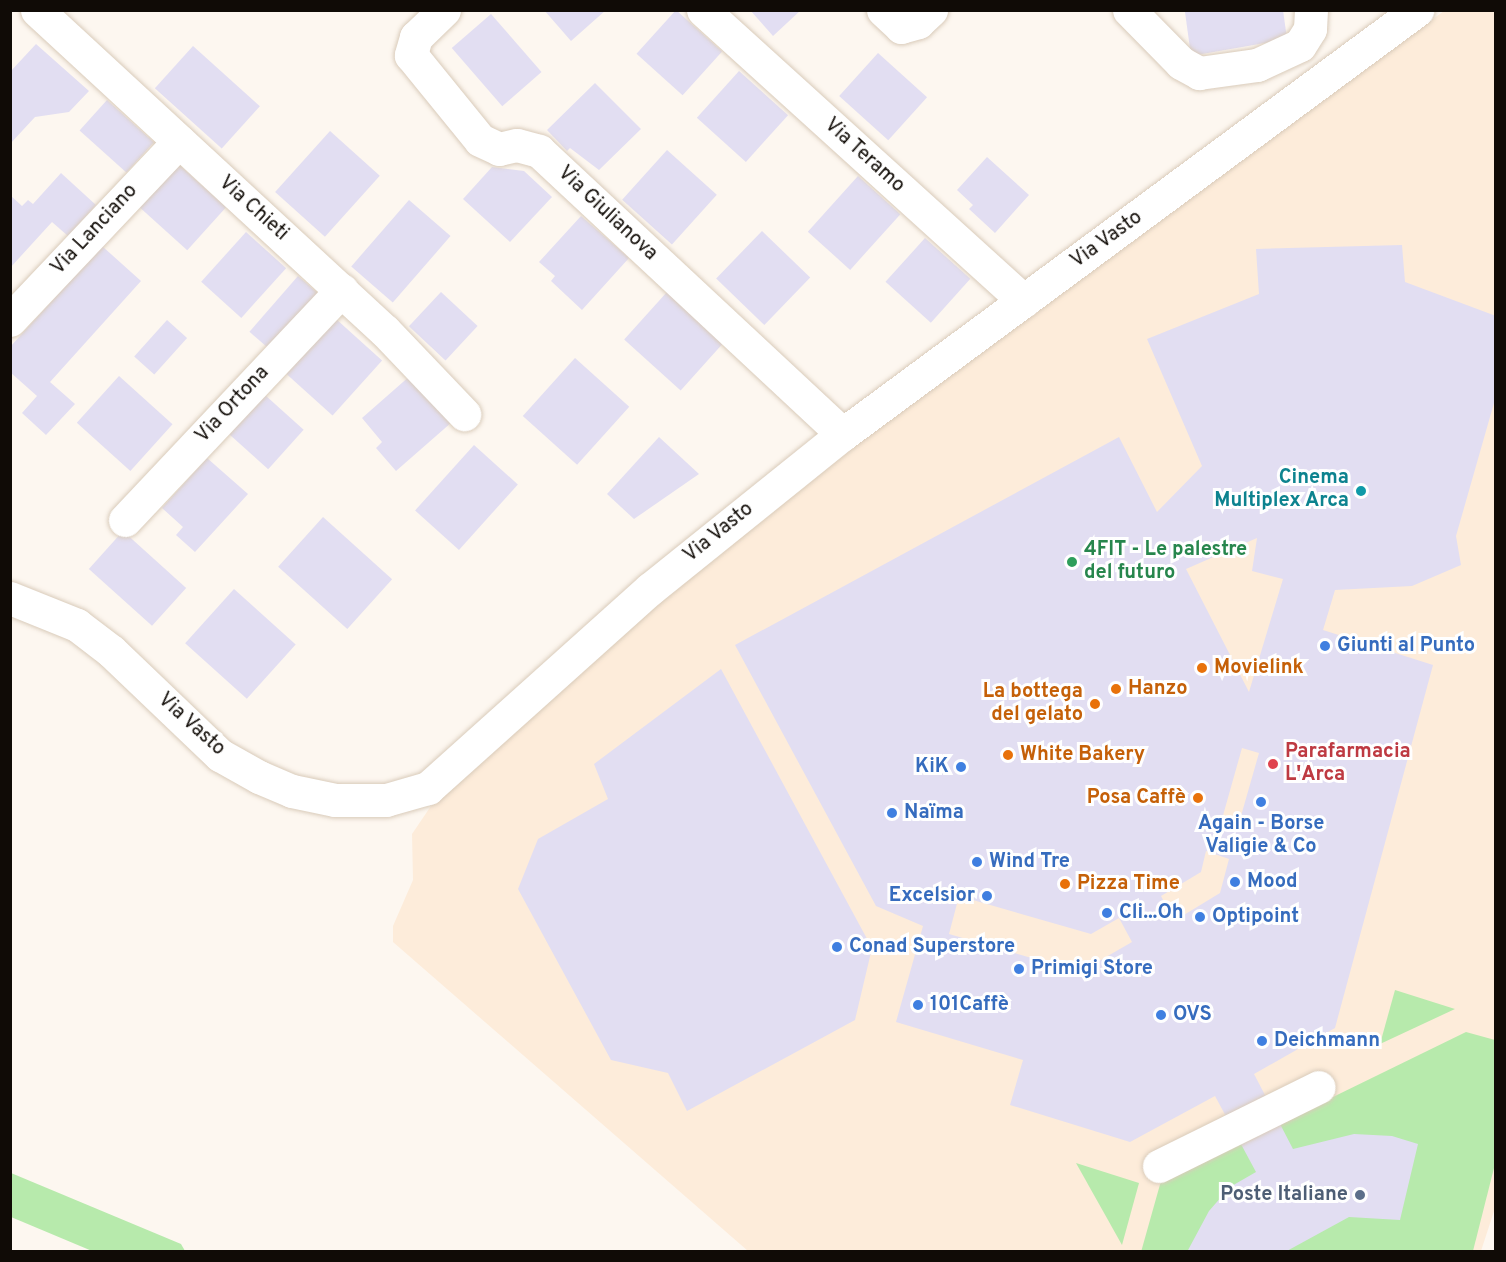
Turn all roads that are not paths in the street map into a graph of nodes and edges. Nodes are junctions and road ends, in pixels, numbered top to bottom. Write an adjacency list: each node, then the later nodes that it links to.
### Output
1 (37, 10): 9 (street, Via Chieti)
2 (444, 10): 14 (street, Via Giulianova)
3 (704, 10): 11 (street, Via Teramo)
4 (884, 10): 5 (street)
5 (931, 10)
6 (1129, 10): 7 (street)
7 (1311, 10)
8 (1417, 10): 11 (street, Via Vasto)
9 (178, 141): 10 (street, Via Chieti); 12 (street, Via Lanciano)
10 (342, 290): 13 (street, Via Chieti); 15 (street, Via Ortona)
11 (1024, 301): 14 (street, Via Vasto)
12 (10, 320)
13 (464, 414)
14 (843, 434): 16 (street, Via Vasto)
15 (125, 520)
16 (10, 598)
17 (1319, 1087): 18 (street)
18 (1159, 1166)

